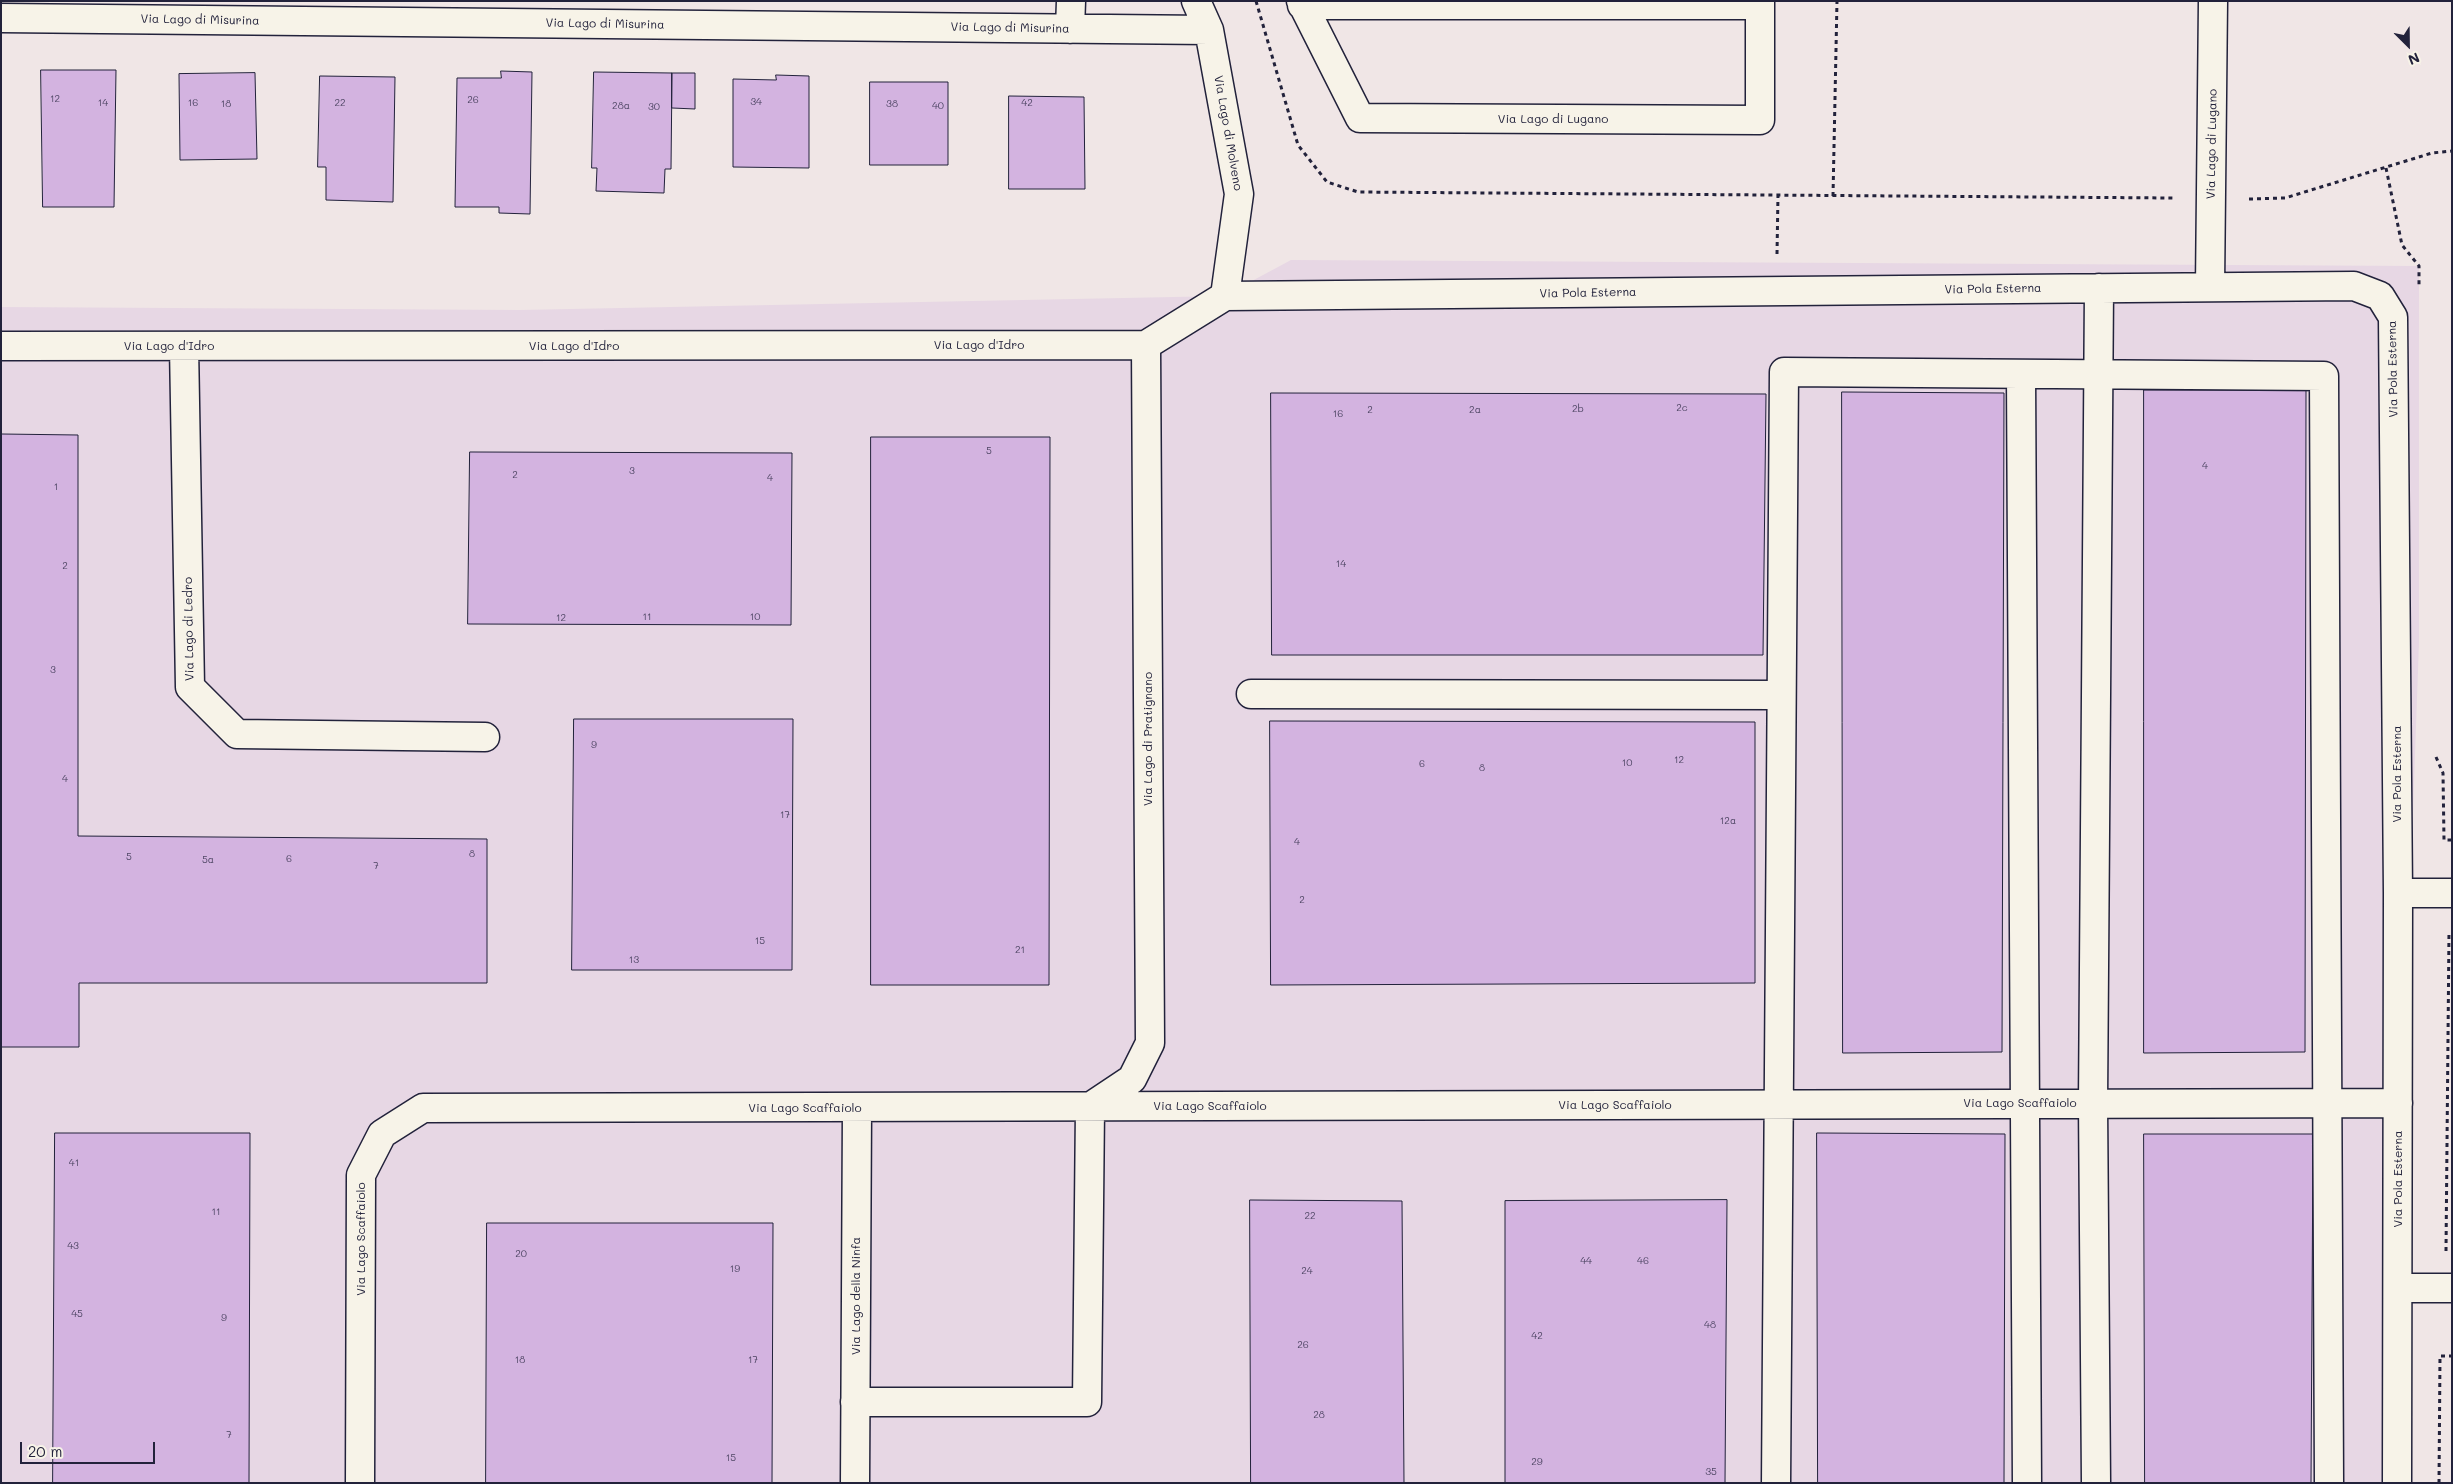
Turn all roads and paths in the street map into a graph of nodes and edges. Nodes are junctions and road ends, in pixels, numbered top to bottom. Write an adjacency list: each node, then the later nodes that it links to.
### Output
1 (1071, 1): 9 (street)
2 (1196, 1): 10 (street, Via Lago di Molveno)
3 (1256, 1): 12 (path)
4 (1837, 1): 13 (path)
5 (2213, 1): 14 (street, Via Lago di Lugano)
6 (1301, 3): 7 (street, Via Lago di Lugano); 7 (street, Via Lago di Lugano)
7 (1760, 3)
8 (1, 18): 9 (street, Via Lago di Misurina)
9 (1070, 29): 10 (street, Via Lago di Misurina)
10 (1210, 30): 18 (street, Via Lago di Molveno)
11 (2452, 151): 14 (path)
12 (1778, 195): 13 (path); 17 (path)
13 (1833, 196): 14 (path)
14 (2211, 198): 15 (street, Via Lago di Lugano)
15 (2210, 287): 16 (street, Via Pola Esterna); 27 (street, Via Pola Esterna)
16 (2099, 288): 17 (street, Via Pola Esterna); 23 (street)
17 (1776, 291): 18 (street, Via Pola Esterna)
18 (1224, 296): 19 (street)
19 (1146, 345): 21 (street, Via Lago d'Idro); 35 (street, Via Lago di Pratignano)
20 (1, 346): 21 (street, Via Lago d'Idro)
21 (184, 346): 26 (street, Via Lago di Ledro)
22 (2021, 374): 23 (street); 25 (street); 30 (street)
23 (2098, 374): 31 (street); 32 (street)
24 (1251, 694): 25 (street)
25 (1781, 695): 34 (street)
26 (485, 737)
27 (2398, 892): 28 (street); 33 (street, Via Pola Esterna)
28 (2452, 893)
29 (2449, 922): 37 (path)
30 (2026, 1103): 31 (street, Via Lago Scaffaiolo); 34 (street, Via Lago Scaffaiolo); 45 (street)
31 (2093, 1103): 32 (street, Via Lago Scaffaiolo); 46 (street)
32 (2327, 1103): 33 (street, Via Lago Scaffaiolo); 47 (street)
33 (2398, 1103): 38 (street, Via Pola Esterna)
34 (1779, 1105): 35 (street, Via Lago Scaffaiolo); 44 (street)
35 (1090, 1107): 36 (street, Via Lago Scaffaiolo); 41 (street)
36 (857, 1108): 41 (street, Via Lago della Ninfa); 42 (street, Via Lago Scaffaiolo)
37 (2452, 1252)
38 (2398, 1288): 39 (street); 48 (street, Via Pola Esterna)
39 (2452, 1288)
40 (2452, 1356): 49 (path)
41 (855, 1402): 43 (street, Via Lago della Ninfa)
42 (360, 1483)
43 (855, 1483)
44 (1776, 1483)
45 (2027, 1483)
46 (2096, 1483)
47 (2329, 1483)
48 (2397, 1483)
49 (2439, 1483)

